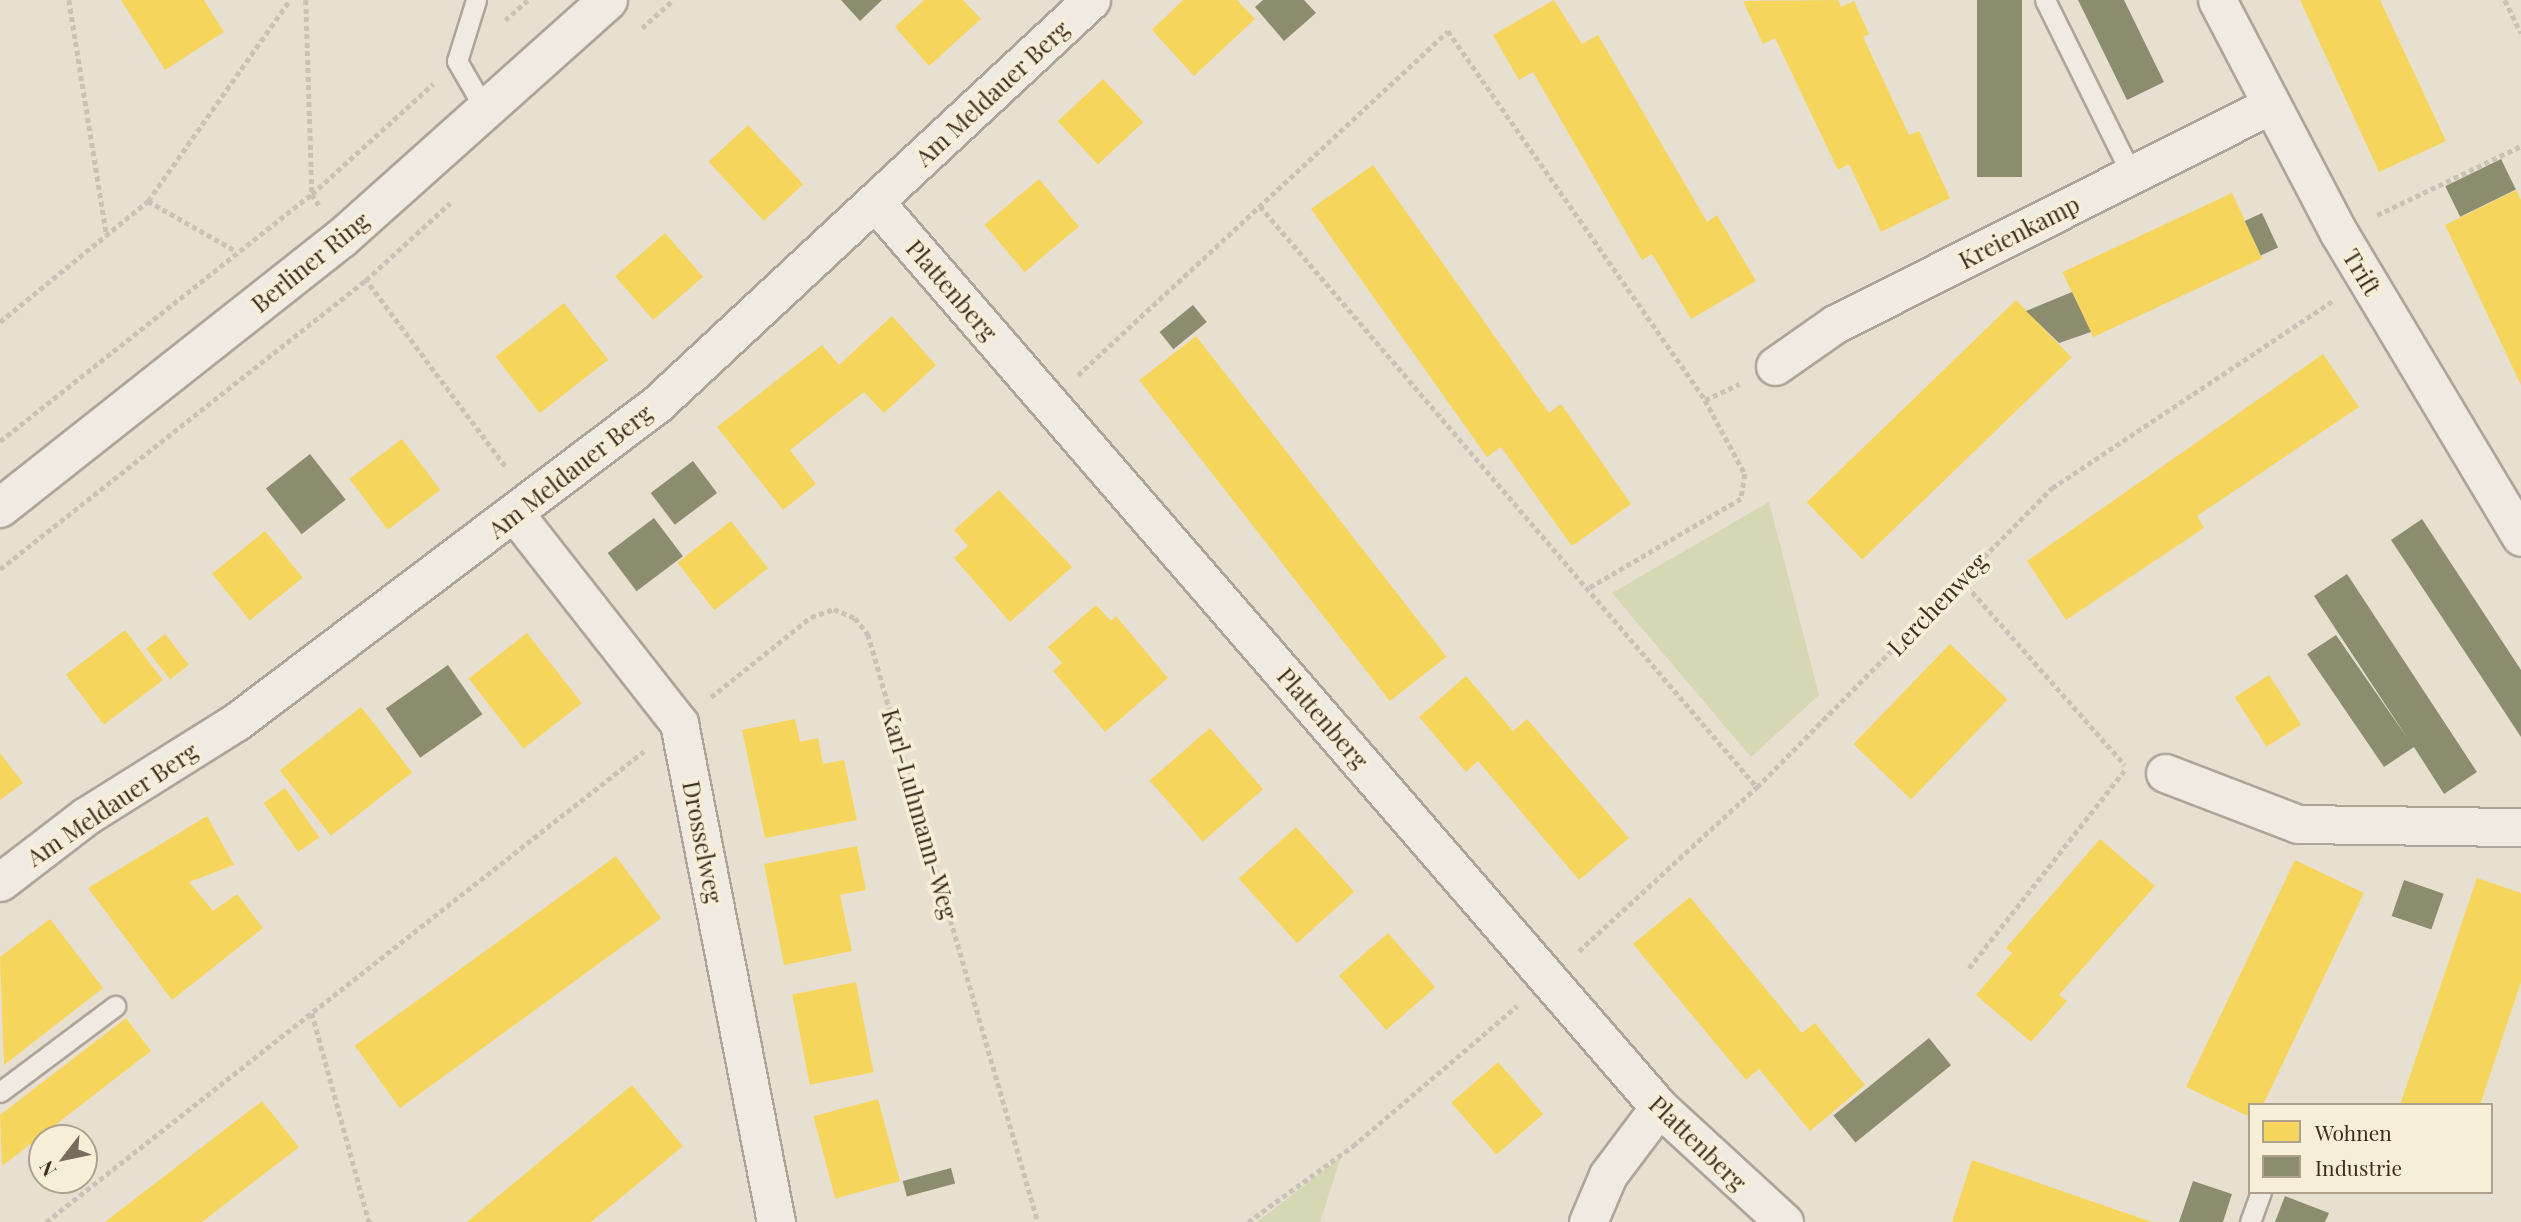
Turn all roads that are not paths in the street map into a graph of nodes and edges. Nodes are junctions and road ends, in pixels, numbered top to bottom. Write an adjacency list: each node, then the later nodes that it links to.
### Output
1 (476, 0): 7 (lane)
2 (608, 0): 7 (street, Berliner Ring)
3 (1091, 0): 9 (street, Am Meldauer Berg)
4 (2045, 0): 8 (lane)
5 (2217, 0): 6 (street, Trift)
6 (2269, 106): 8 (street, Kreienkamp); 13 (street, Trift)
7 (486, 111): 11 (street, Berliner Ring)
8 (2132, 175): 10 (street, Kreienkamp)
9 (875, 202): 12 (street, Am Meldauer Berg); 19 (street, Plattenberg)
10 (1775, 366)
11 (0, 508)
12 (516, 514): 16 (street, Am Meldauer Berg); 21 (street, Drosselweg)
13 (2521, 537)
14 (2165, 773): 15 (street)
15 (2521, 827)
16 (0, 882)
17 (115, 1006): 18 (lane)
18 (0, 1092)
19 (1659, 1107): 22 (street); 23 (street, Plattenberg)
20 (2260, 1194): 24 (lane)
21 (776, 1222)
22 (1588, 1222)
23 (1784, 1222)
24 (2250, 1222)

